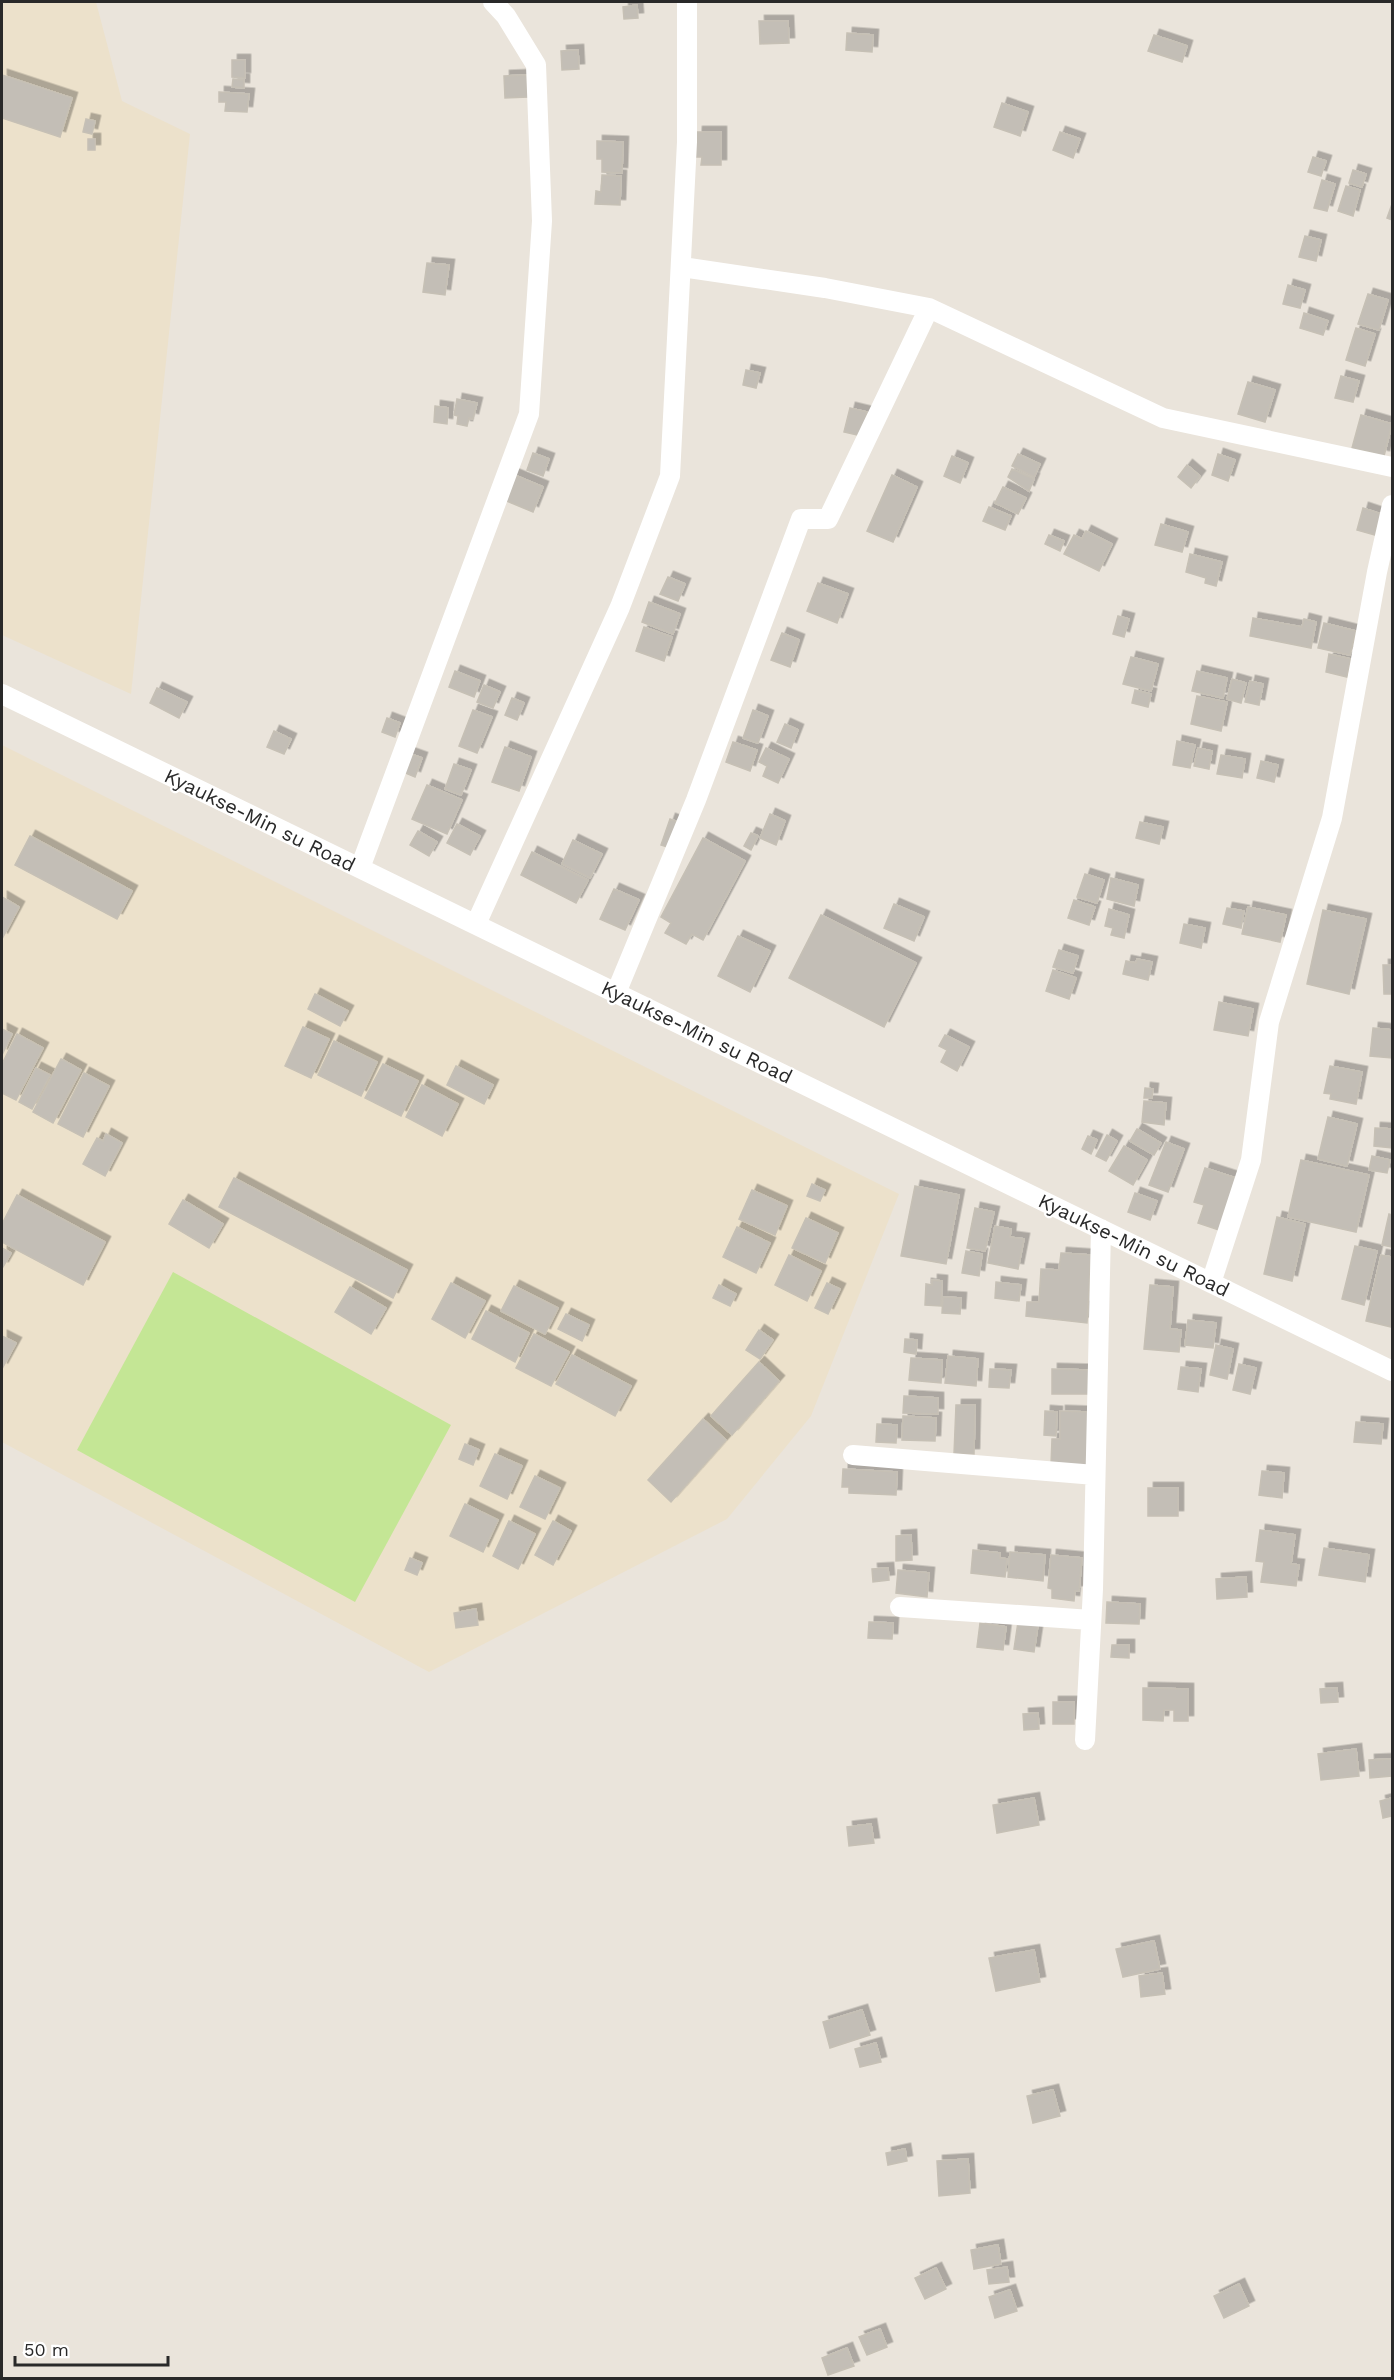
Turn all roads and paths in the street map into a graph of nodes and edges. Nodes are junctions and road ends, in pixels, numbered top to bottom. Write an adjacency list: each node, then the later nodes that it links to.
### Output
1 (493, 2): 8 (street)
2 (687, 2): 3 (street)
3 (682, 267): 4 (street); 9 (street)
4 (929, 308): 5 (street); 10 (street)
5 (1392, 467)
6 (1392, 505): 12 (street)
7 (2, 694): 8 (street, Kyaukse-Min su Road)
8 (360, 868): 9 (street, Kyaukse-Min su Road)
9 (476, 924): 10 (street, Kyaukse-Min su Road)
10 (616, 993): 11 (street, Kyaukse-Min su Road)
11 (1101, 1229): 12 (street, Kyaukse-Min su Road); 15 (street)
12 (1212, 1283): 13 (street, Kyaukse-Min su Road)
13 (1392, 1369)
14 (853, 1455): 15 (street)
15 (1095, 1475): 17 (street)
16 (900, 1608): 17 (street)
17 (1091, 1620): 18 (street)
18 (1085, 1740)

